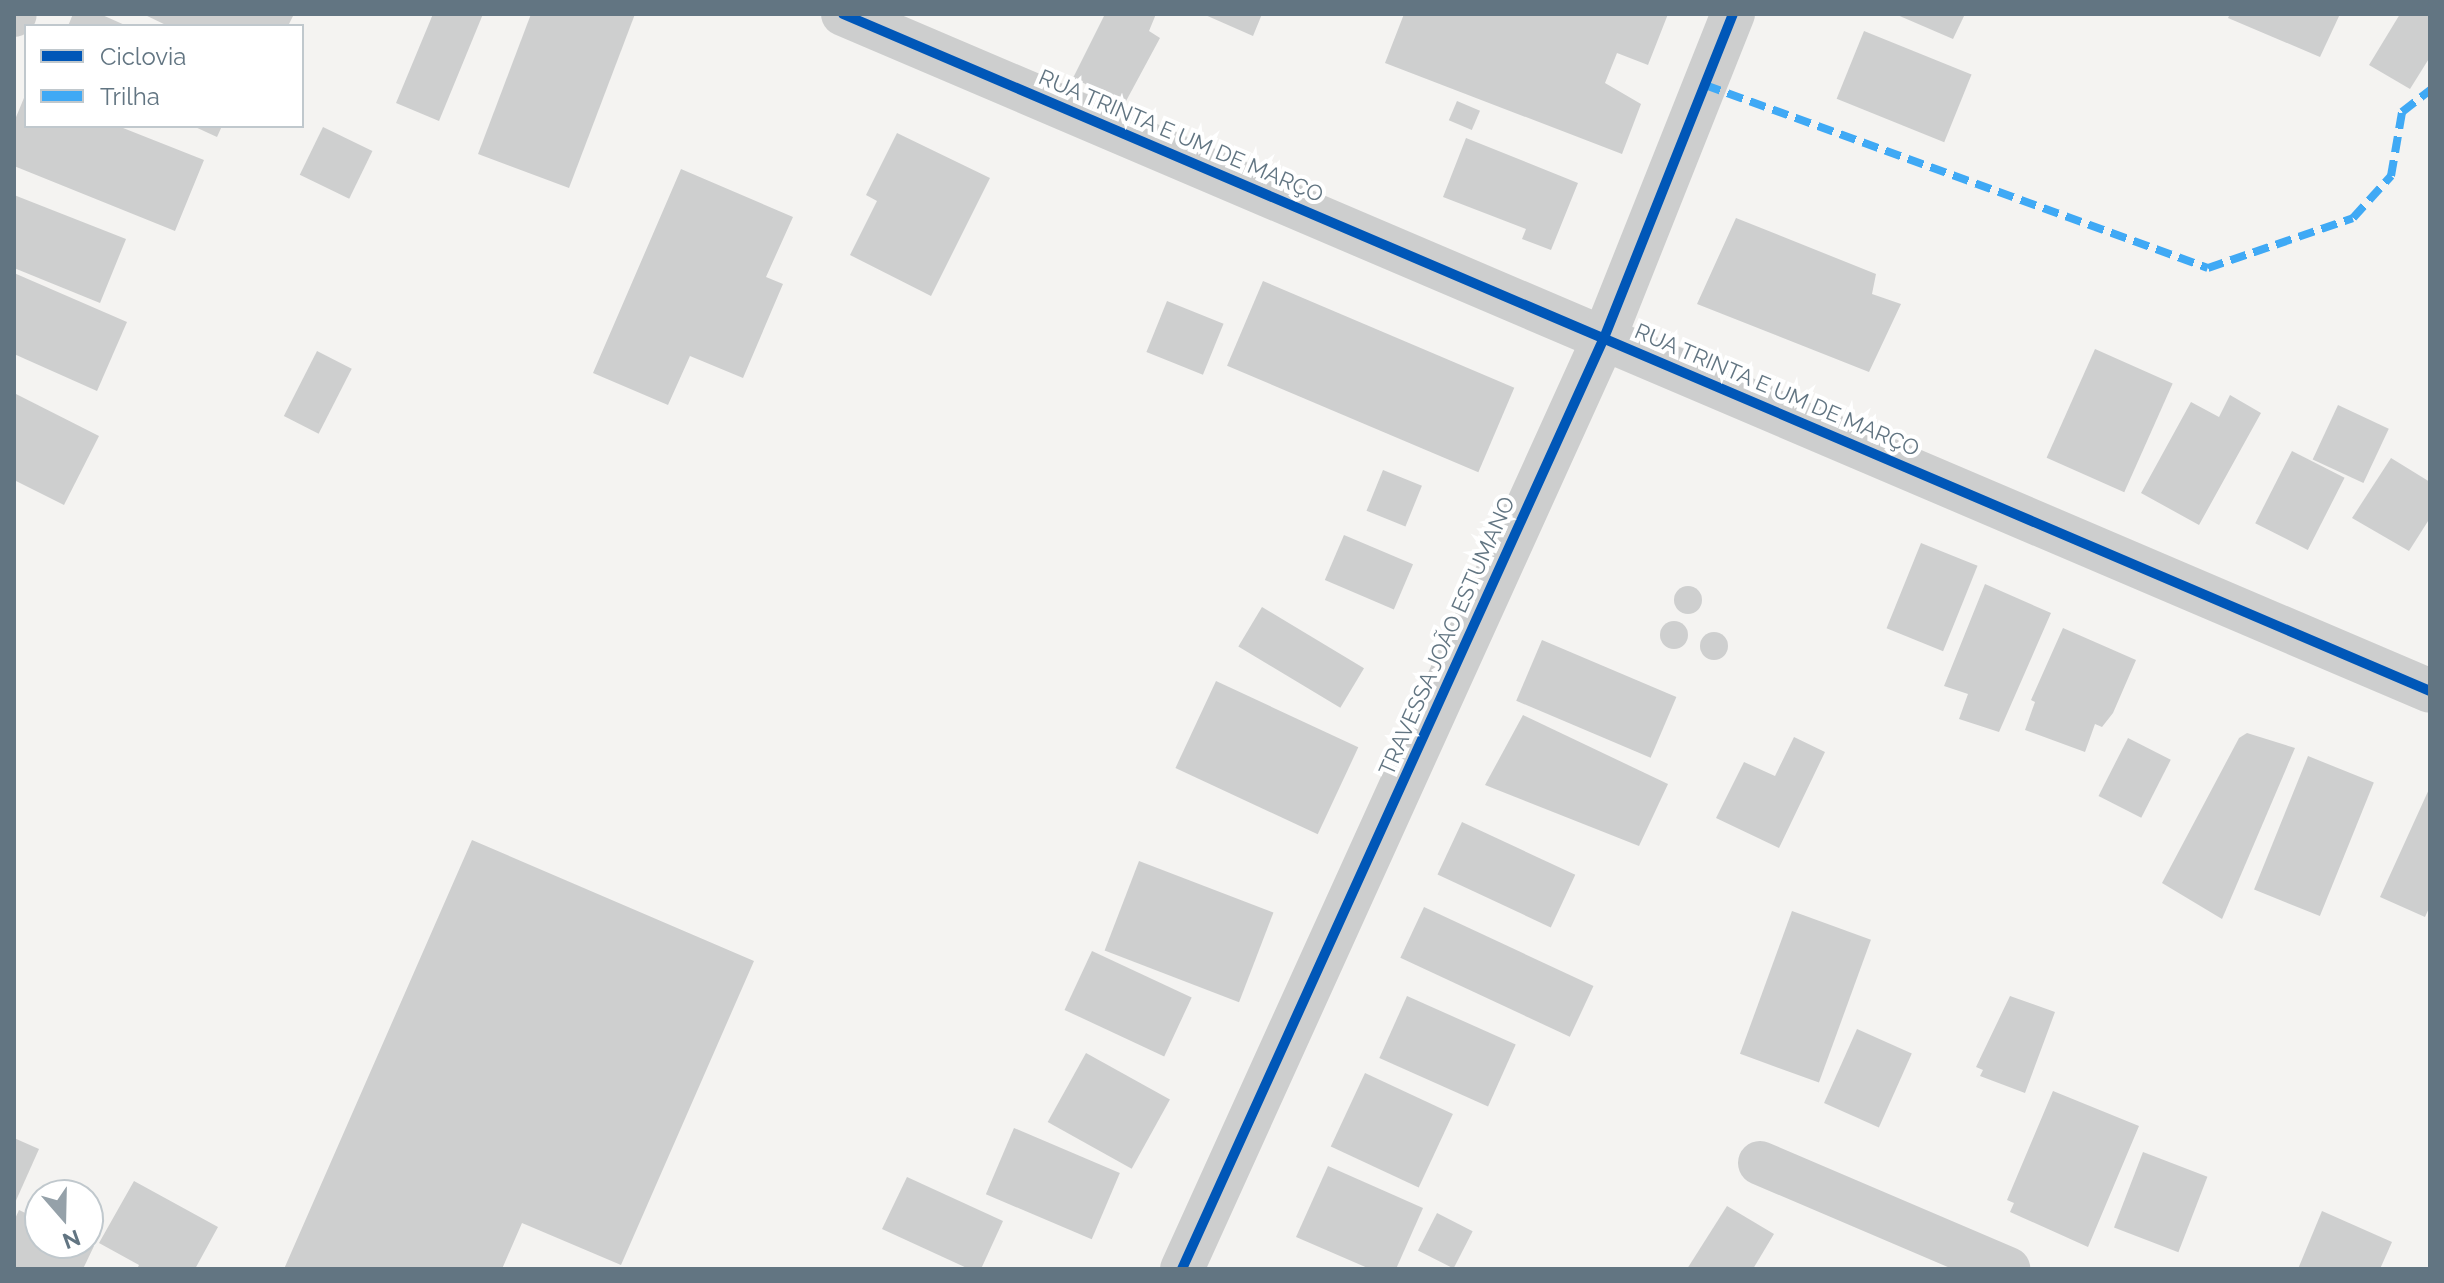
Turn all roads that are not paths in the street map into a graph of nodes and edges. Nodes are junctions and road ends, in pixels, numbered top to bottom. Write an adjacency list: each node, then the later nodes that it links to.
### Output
1 (843, 14): 3 (street, RUA TRINTA E UM DE MARÇO)
2 (1733, 14): 3 (street, TRAVESSA JOÃO ESTUMANO)
3 (1604, 338): 4 (street, RUA TRINTA E UM DE MARÇO); 6 (street, TRAVESSA JOÃO ESTUMANO)
4 (2430, 691)
5 (1760, 1163): 7 (street)
6 (1182, 1269)
7 (2008, 1269)

